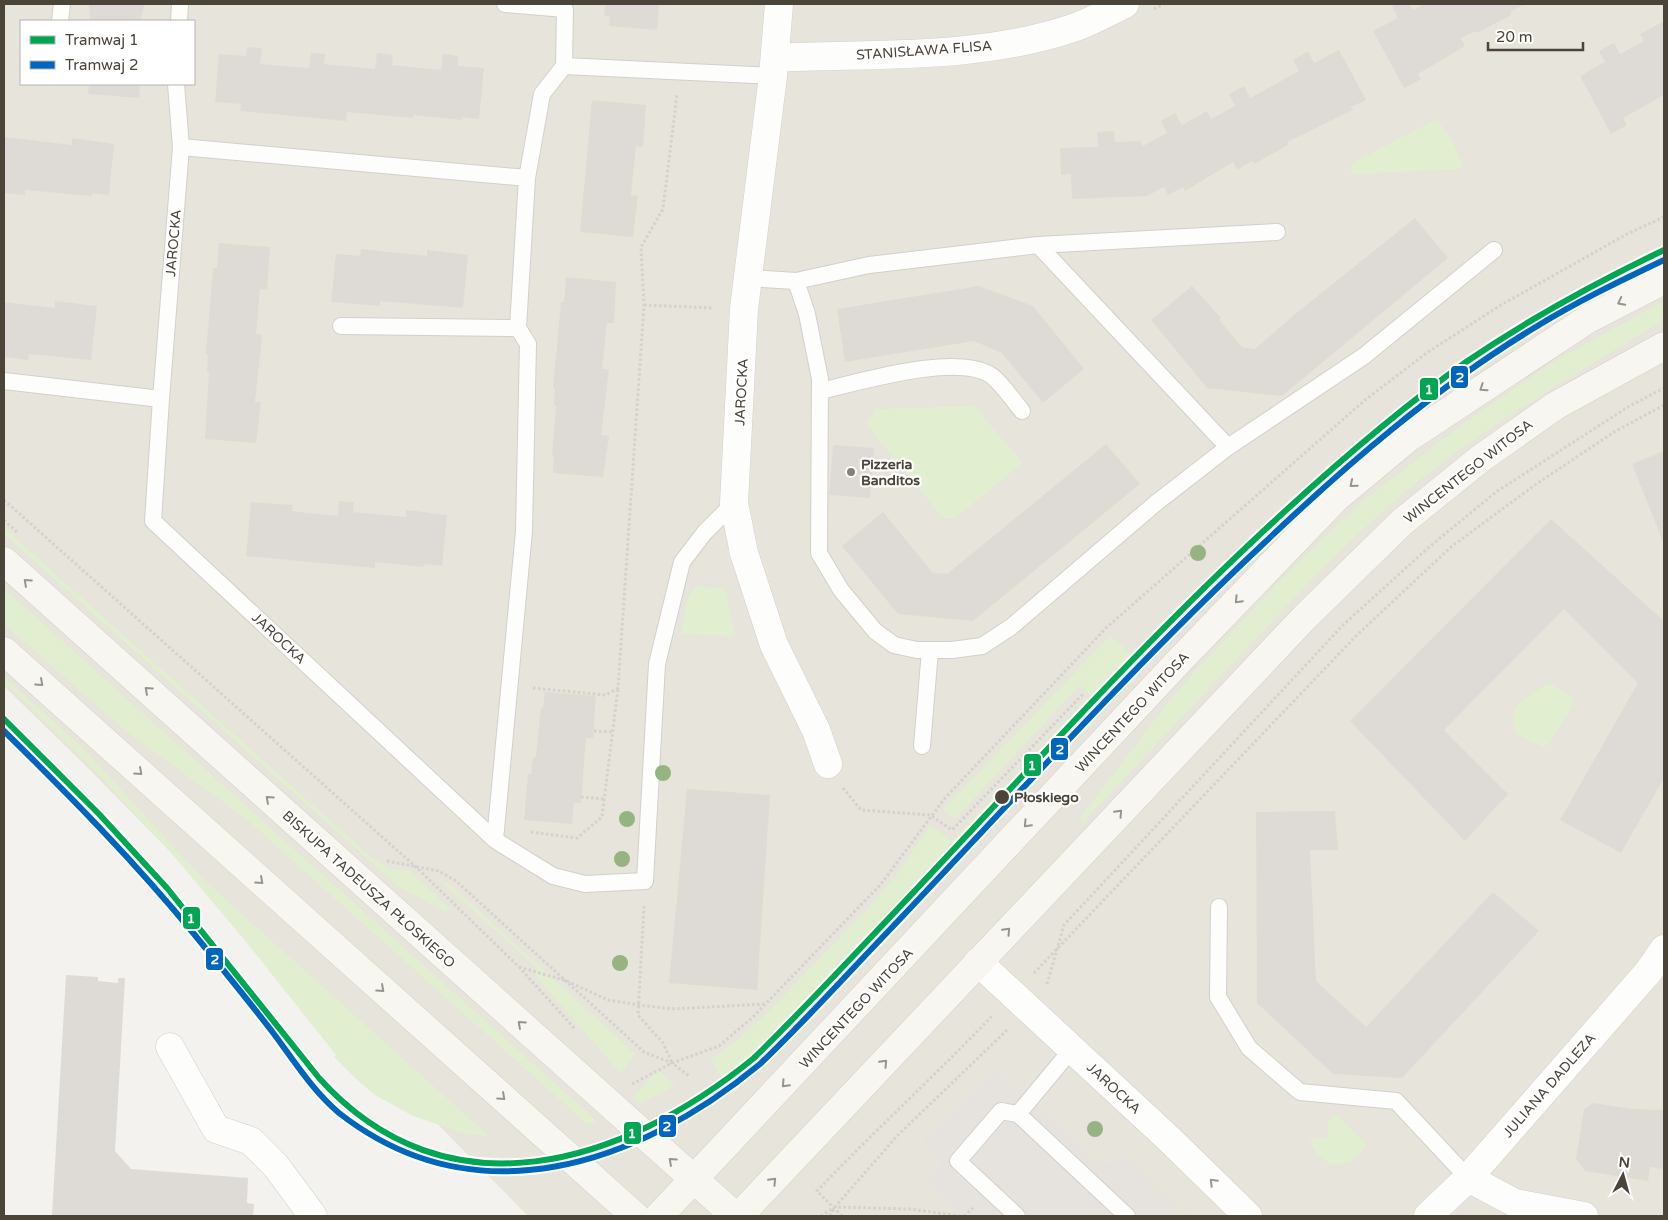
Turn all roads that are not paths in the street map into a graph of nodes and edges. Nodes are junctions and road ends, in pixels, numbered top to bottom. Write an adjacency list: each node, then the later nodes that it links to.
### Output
1 (62, 4): 7 (lane)
2 (180, 4): 8 (lane)
3 (505, 4): 6 (lane)
4 (779, 4): 10 (street, JAROCKA)
5 (1125, 4): 10 (street, STANISŁAWA FLISA)
6 (565, 6): 9 (lane)
7 (60, 20)
8 (179, 20)
9 (564, 66): 10 (lane); 13 (lane)
10 (774, 67): 17 (street, JAROCKA)
11 (176, 85): 12 (lane, JAROCKA)
12 (181, 147): 13 (lane); 25 (lane, JAROCKA)
13 (527, 178): 21 (lane)
14 (1277, 232): 15 (lane)
15 (1038, 245): 19 (lane); 27 (lane)
16 (1494, 250): 27 (lane)
17 (748, 278): 19 (lane); 28 (street, JAROCKA)
18 (1664, 280): 42 (main road, WINCENTEGO WITOSA, one-way to 42)
19 (796, 281): 24 (lane)
20 (341, 326): 21 (lane)
21 (518, 328): 34 (lane)
22 (1664, 346): 37 (main road, WINCENTEGO WITOSA, one-way to 22)
23 (4, 381): 25 (lane)
24 (820, 390): 26 (lane); 31 (lane)
25 (160, 399): 34 (lane, JAROCKA)
26 (1022, 411)
27 (1228, 447): 31 (lane)
28 (734, 503): 33 (street, JAROCKA); 34 (lane, JAROCKA)
29 (4, 561): 42 (main road, BISKUPA TADEUSZA PŁOSKIEGO, one-way to 29)
30 (4, 650): 45 (main road, one-way to 45)
31 (930, 650): 32 (lane)
32 (922, 746)
33 (828, 764)
34 (495, 834)
35 (1219, 907): 41 (lane)
36 (1664, 949): 41 (street, JULIANA DADLEZA)
37 (978, 962): 39 (street, JAROCKA); 48 (main road, WINCENTEGO WITOSA, one-way to 37)
38 (170, 1047): 44 (street)
39 (1072, 1049): 40 (lane); 50 (street, JAROCKA, one-way to 39)
40 (1018, 1114): 43 (lane); 49 (lane)
41 (1468, 1178): 51 (street, JULIANA DADLEZA); 52 (street)
42 (693, 1180): 46 (main road, WINCENTEGO WITOSA); 47 (main road, BISKUPA TADEUSZA PŁOSKIEGO)
43 (1118, 1213)
44 (313, 1216)
45 (635, 1216)
46 (659, 1216)
47 (735, 1216)
48 (739, 1216)
49 (1017, 1216)
50 (1248, 1216)
51 (1428, 1216)
52 (1584, 1216)

